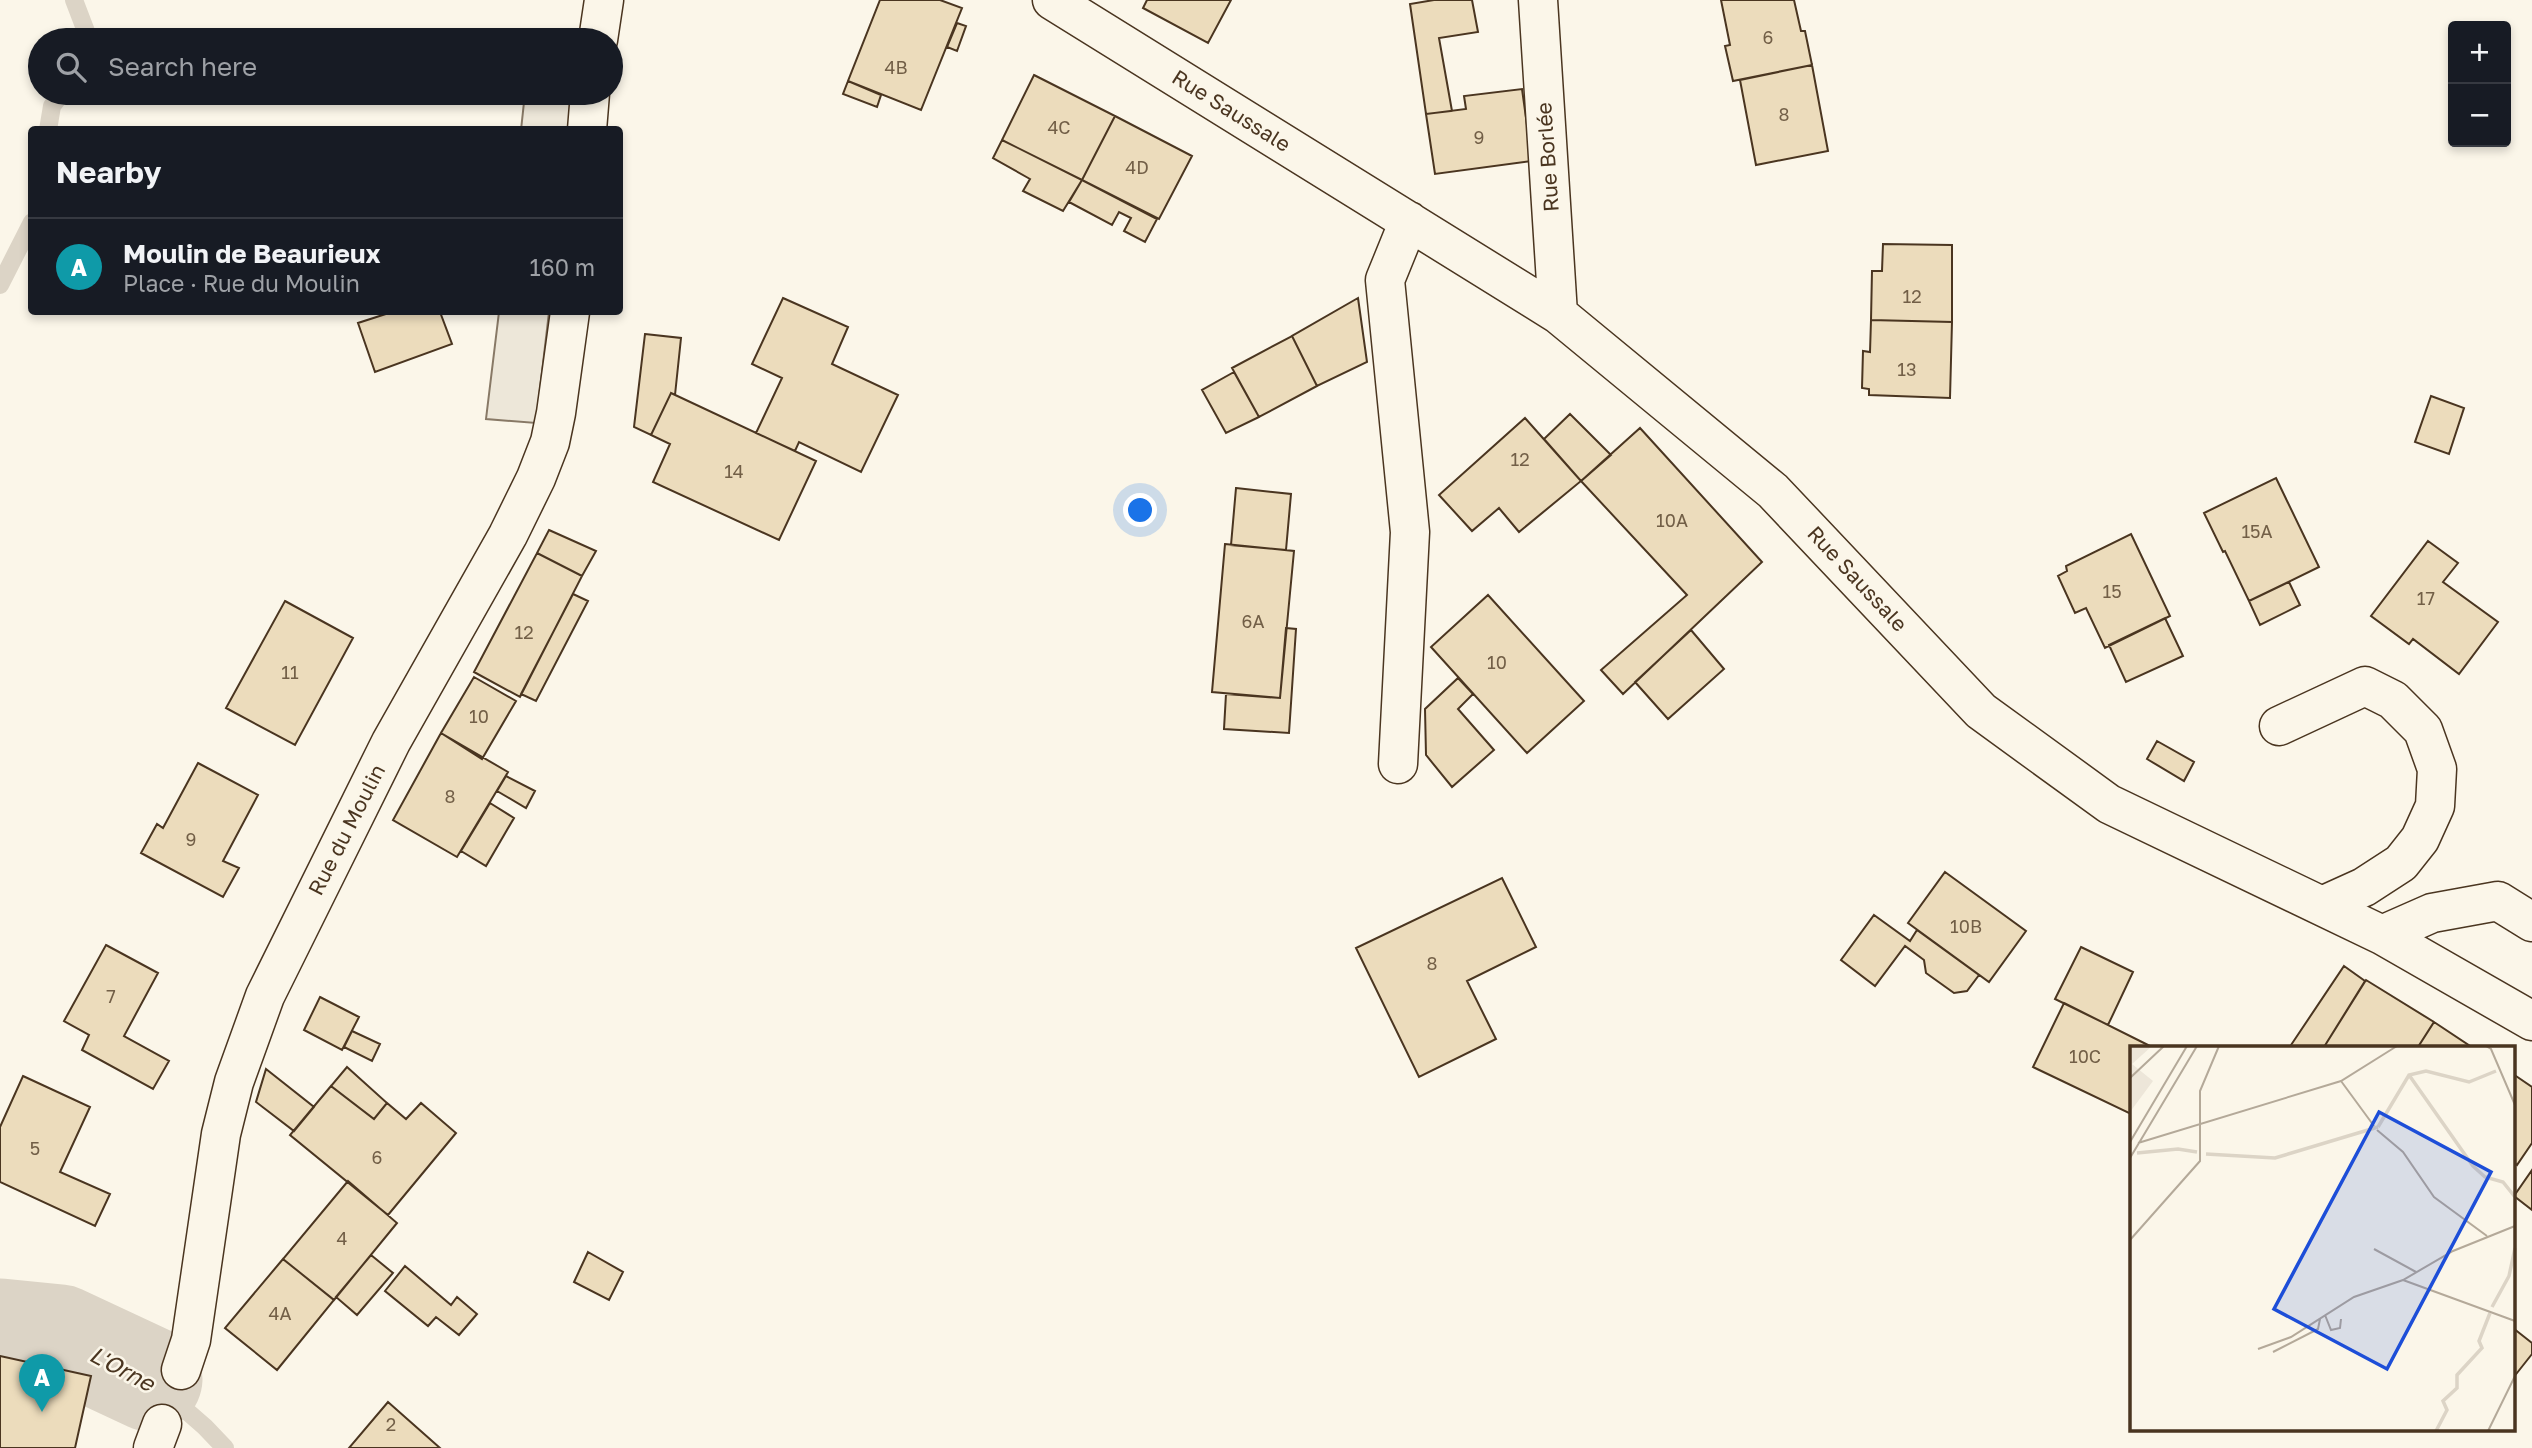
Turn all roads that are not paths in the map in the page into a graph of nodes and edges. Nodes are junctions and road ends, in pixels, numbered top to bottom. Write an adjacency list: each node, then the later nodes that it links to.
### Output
1 (604, 0): 4 (street)
2 (1052, 0): 7 (street, Rue Saussale)
3 (1538, 0): 8 (street, Rue Borlée)
4 (600, 28)
5 (589, 105): 6 (street)
6 (587, 126)
7 (1409, 221): 8 (street, Rue Saussale); 11 (street)
8 (1558, 314): 12 (street, Rue Saussale)
9 (570, 315): 16 (street, Rue du Moulin)
10 (2279, 726): 12 (street)
11 (1398, 764)
12 (2322, 906): 14 (street, Rue Saussale)
13 (2532, 922): 14 (street)
14 (2382, 935): 15 (street, Rue Saussale)
15 (2532, 1021)
16 (181, 1370)

